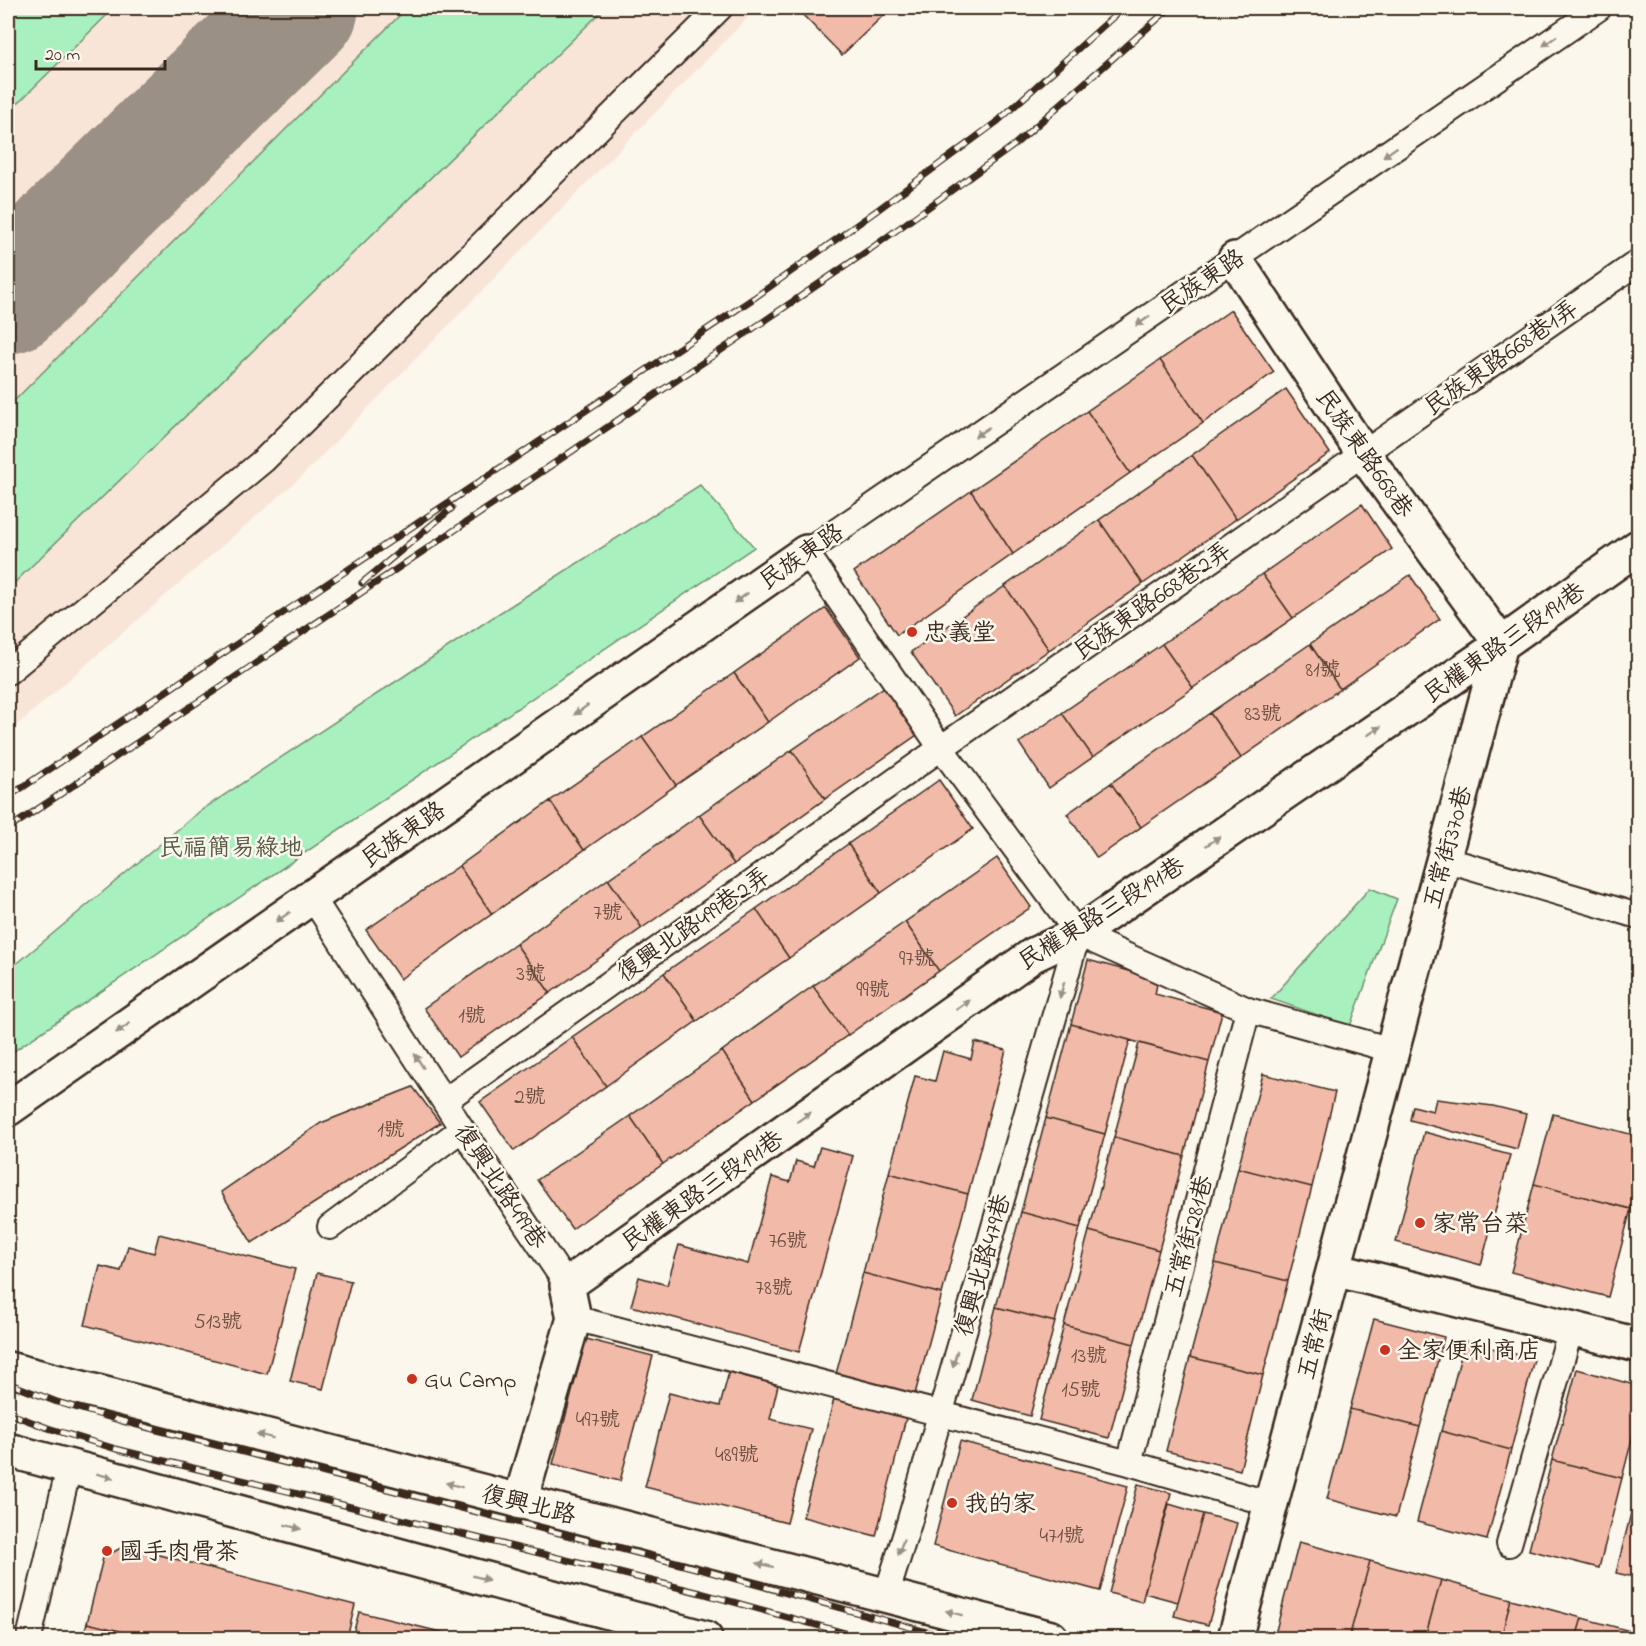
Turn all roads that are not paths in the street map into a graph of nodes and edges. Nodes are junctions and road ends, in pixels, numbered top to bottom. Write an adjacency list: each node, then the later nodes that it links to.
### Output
1 (720, 8): 9 (lane)
2 (1599, 8): 3 (lane, 民族東路, one-way to 3)
3 (1235, 259): 5 (street, 民族東路668巷); 7 (lane, 民族東路, one-way to 7)
4 (1638, 262): 5 (lane, 民族東路668巷1弄)
5 (1363, 453): 8 (street, 民族東路668巷); 10 (lane, 民族東路668巷2弄)
6 (1638, 547): 8 (street, 民權東路三段191巷)
7 (806, 552): 10 (lane); 12 (street, 民族東路, one-way to 12)
8 (1501, 644): 11 (street, 五常街370巷); 14 (street, 民權東路三段191巷, one-way to 8)
9 (8, 672)
10 (941, 748): 14 (lane); 17 (lane, 復興北路499巷2弄)
11 (1444, 859): 13 (lane); 16 (street, 五常街370巷)
12 (312, 897): 17 (lane, 復興北路499巷, one-way to 12); 18 (street, 民族東路, one-way to 18)
13 (1638, 916)
14 (1078, 934): 15 (lane); 22 (street, 民權東路三段191巷, one-way to 14); 27 (lane, 復興北路479巷, one-way to 27)
15 (1248, 1010): 16 (lane); 29 (lane, 五常街281巷)
16 (1392, 1050): 21 (street, 五常街)
17 (444, 1101): 19 (lane, 復興北路499巷)
18 (8, 1109)
19 (462, 1129): 20 (lane); 22 (lane, 復興北路499巷)
20 (330, 1227)
21 (1334, 1269): 24 (street); 32 (street, 五常街)
22 (567, 1285): 23 (street, 復興北路499巷)
23 (574, 1318): 27 (lane); 31 (street, 復興北路499巷)
24 (1571, 1328): 25 (street); 33 (lane)
25 (1638, 1345)
26 (8, 1369): 31 (street, 復興北路, one-way to 26)
27 (939, 1414): 29 (lane); 34 (lane, 復興北路479巷, one-way to 34)
28 (8, 1450): 30 (street)
29 (1128, 1463): 32 (lane)
30 (69, 1467): 35 (street, one-way to 35); 36 (lane)
31 (520, 1502): 34 (street, 復興北路, one-way to 31)
32 (1271, 1504): 39 (street, 五常街)
33 (1509, 1544)
34 (886, 1596): 38 (street, 復興北路, one-way to 34)
35 (653, 1632): 37 (street)
36 (29, 1638)
37 (705, 1638)
38 (1051, 1638)
39 (1235, 1638)

